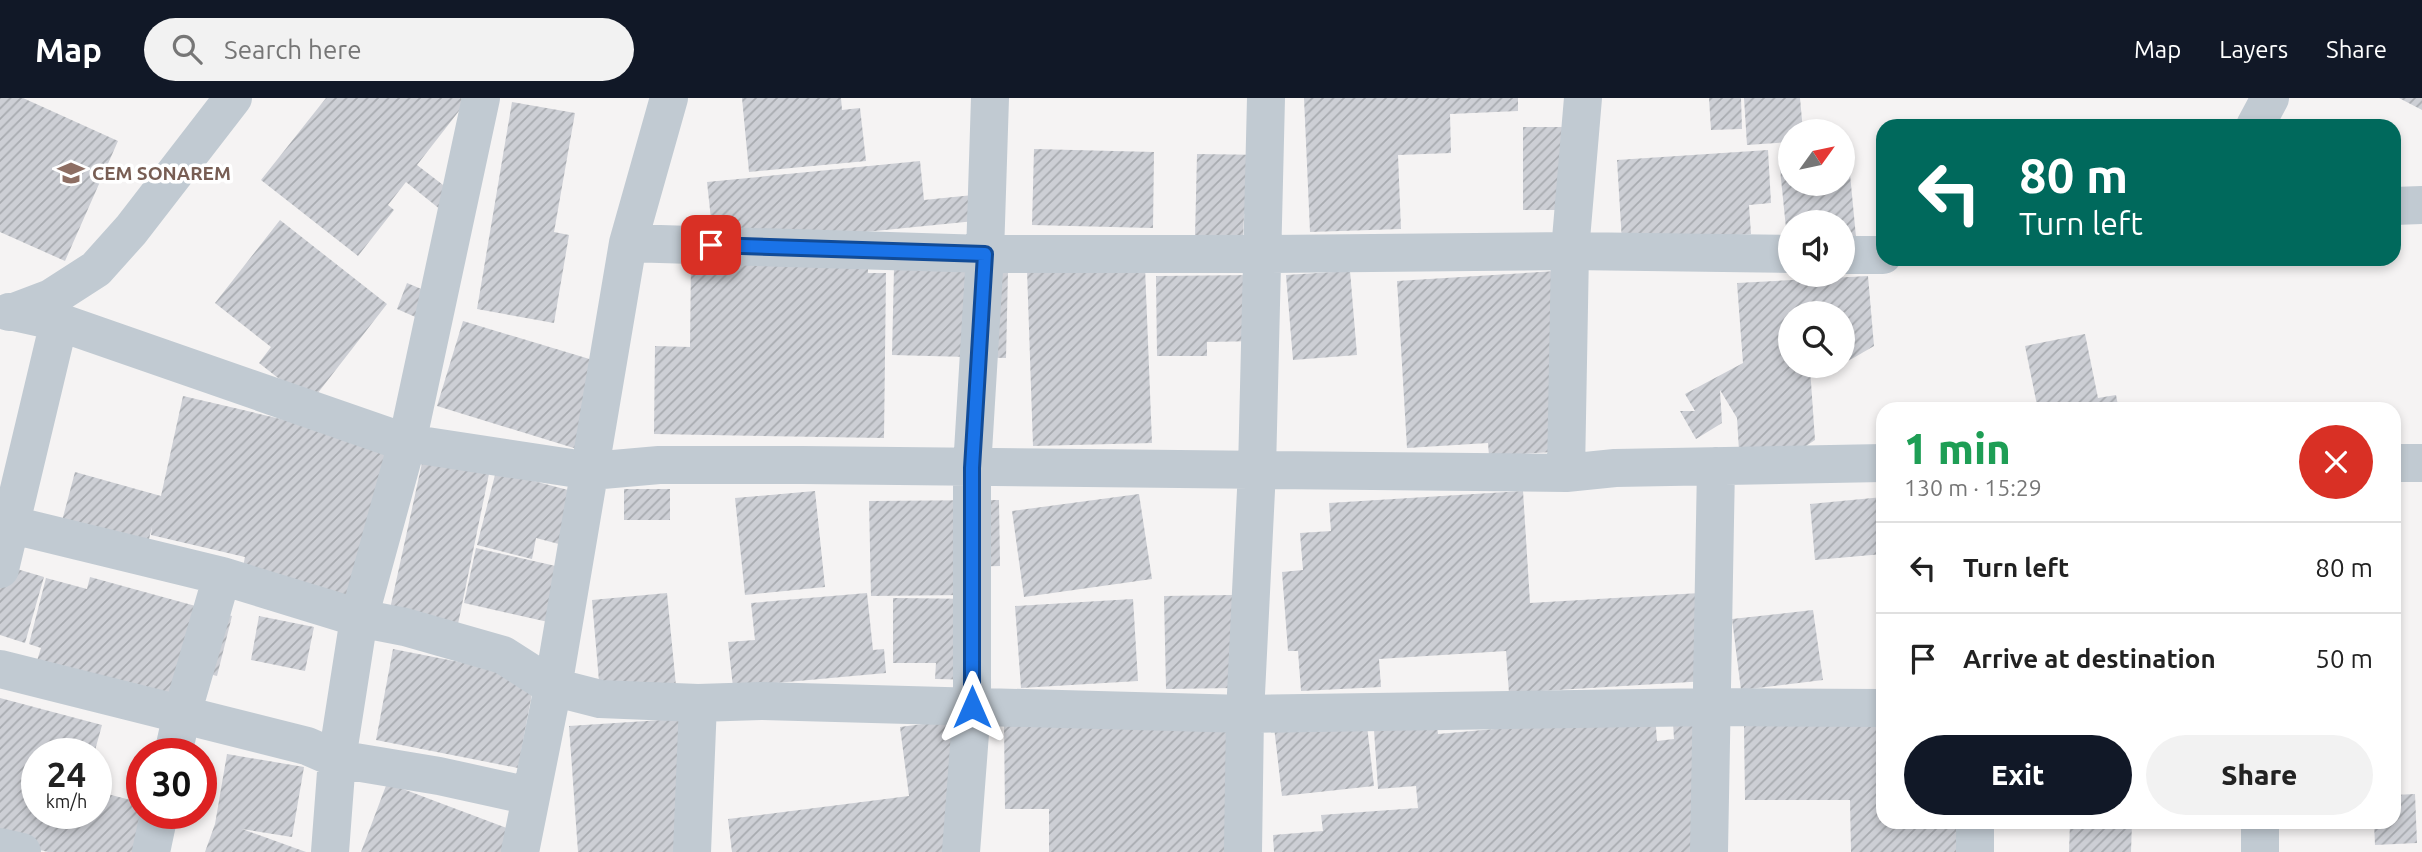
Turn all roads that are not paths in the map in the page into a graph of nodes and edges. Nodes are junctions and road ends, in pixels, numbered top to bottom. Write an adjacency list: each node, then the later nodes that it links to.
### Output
1 (233, 98): 18 (street)
2 (481, 98): 20 (street)
3 (669, 98): 11 (street)
4 (990, 98): 13 (street)
5 (1266, 98): 14 (street)
6 (1583, 98): 12 (street)
7 (2270, 98): 8 (street)
8 (2259, 119)
9 (2422, 205): 10 (street)
10 (2401, 206)
11 (628, 243): 13 (street); 27 (street)
12 (1570, 251): 14 (street); 15 (street); 28 (street)
13 (985, 254): 14 (street); 25 (street)
14 (1262, 254): 26 (street)
15 (1778, 254)
16 (1855, 255): 17 (street)
17 (1876, 256)
18 (7, 312): 19 (street)
19 (59, 321): 20 (street); 29 (street)
20 (407, 443): 27 (street); 32 (street)
21 (1876, 463): 24 (street)
22 (2401, 463): 23 (street)
23 (2422, 463)
24 (1716, 466): 28 (street); 37 (street)
25 (972, 468): 26 (street); 27 (street); 36 (street)
26 (1257, 470): 28 (street); 40 (street)
27 (591, 471): 34 (street)
28 (1566, 473)
29 (5, 523): 30 (street); 31 (street)
30 (0, 569)
31 (222, 576): 32 (street); 39 (street)
32 (359, 618): 34 (street); 42 (street)
33 (0, 669): 39 (street)
34 (553, 687): 35 (street); 43 (street)
35 (698, 703): 36 (street); 52 (street)
36 (972, 707): 40 (street); 53 (street)
37 (1713, 707): 38 (street); 40 (street); 55 (street)
38 (1876, 708)
39 (182, 714): 41 (street); 42 (street)
40 (1245, 714): 54 (street)
41 (177, 738)
42 (337, 758): 43 (street); 50 (street)
43 (530, 796): 51 (street)
44 (156, 829): 49 (street)
45 (1975, 829): 56 (street)
46 (2260, 829): 57 (street)
47 (0, 847): 48 (street)
48 (22, 852)
49 (151, 852)
50 (330, 852)
51 (520, 852)
52 (692, 852)
53 (961, 852)
54 (1243, 852)
55 (1709, 852)
56 (1975, 852)
57 (2260, 852)

